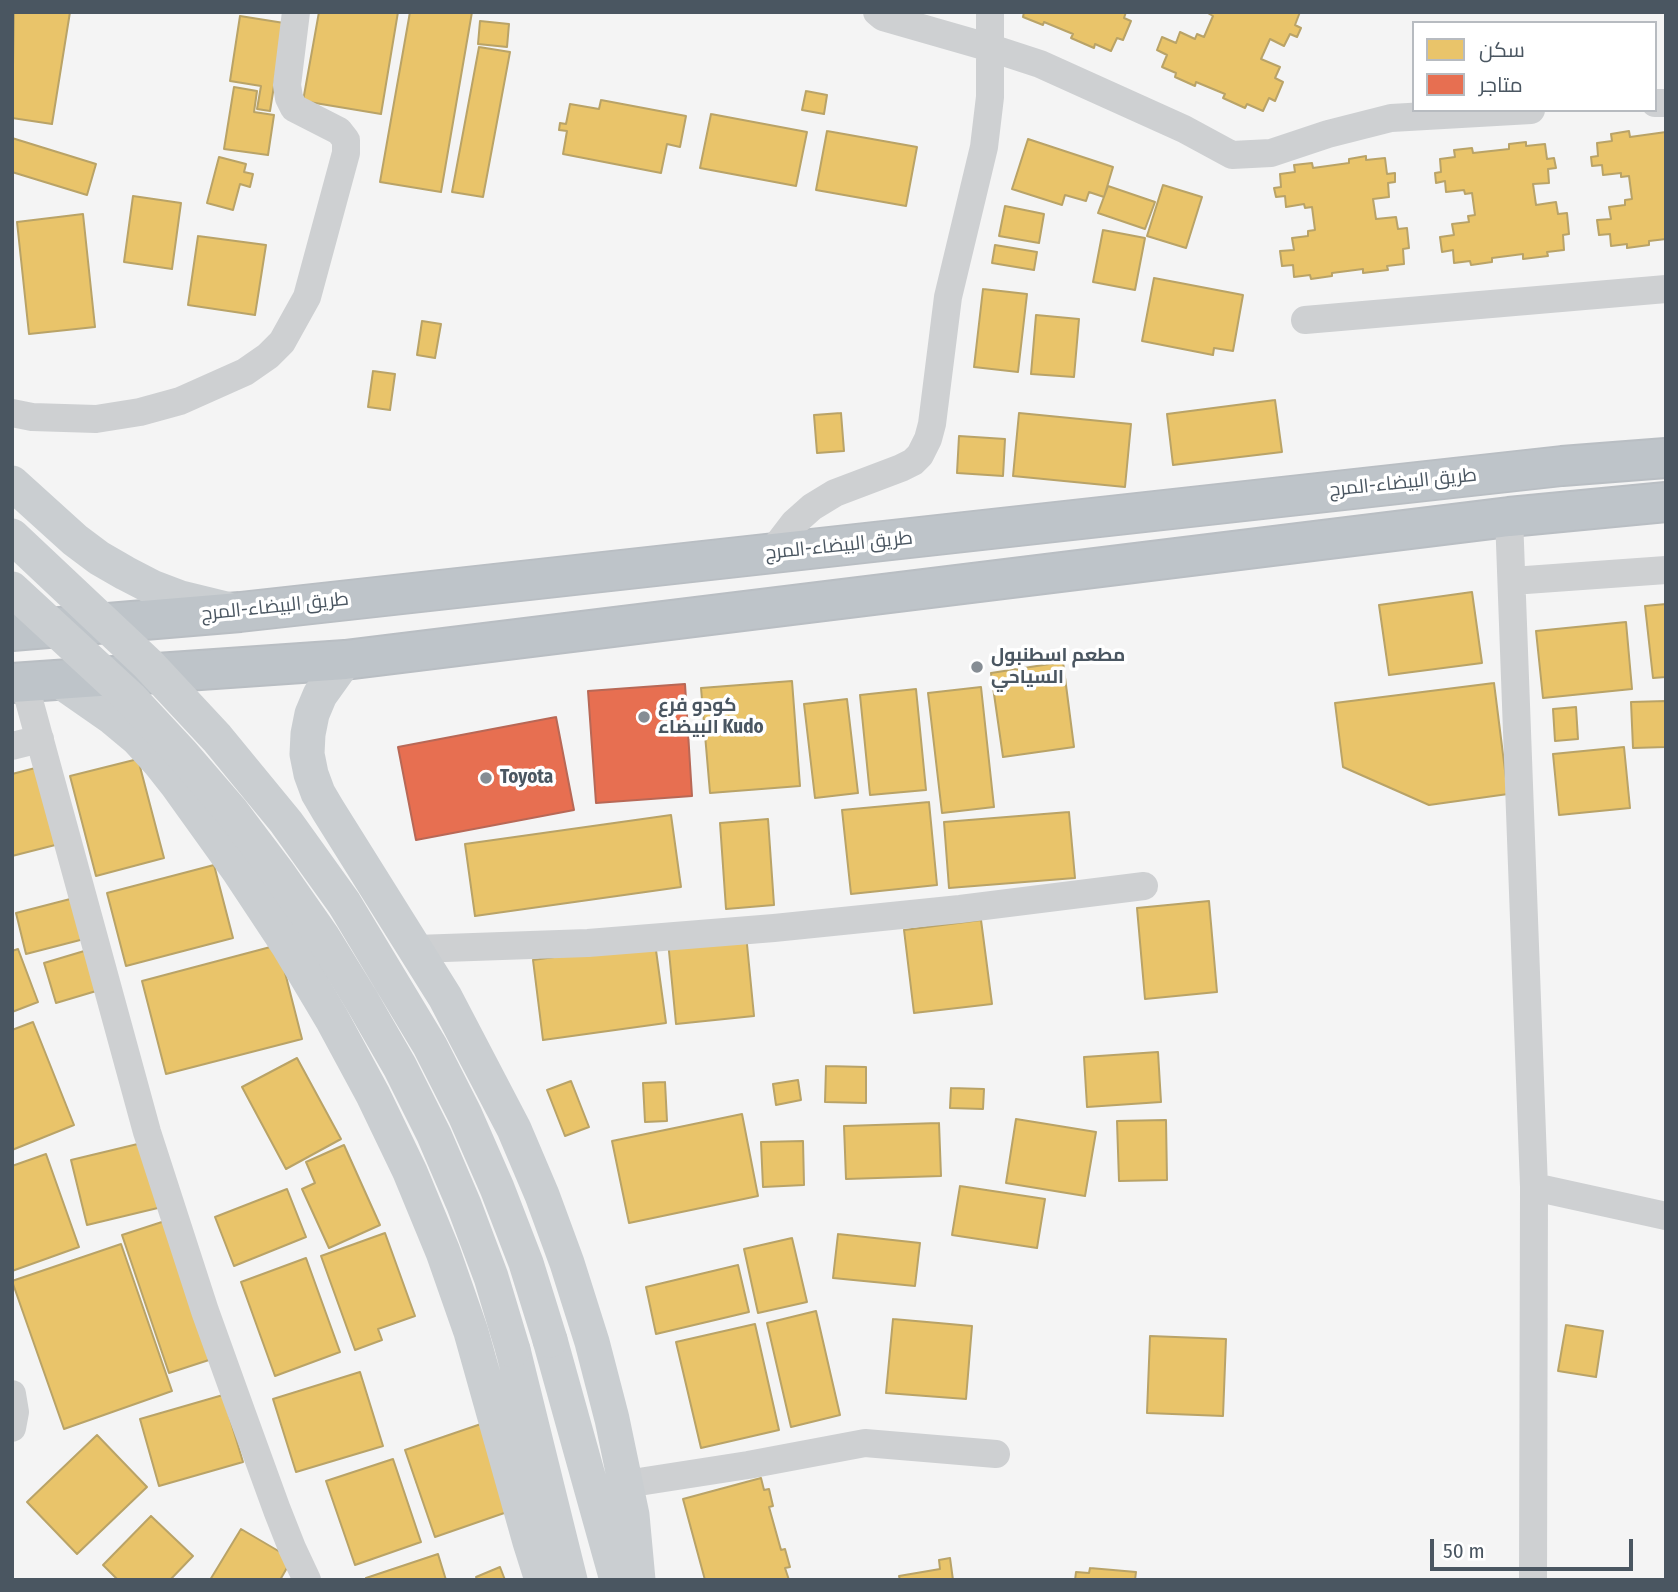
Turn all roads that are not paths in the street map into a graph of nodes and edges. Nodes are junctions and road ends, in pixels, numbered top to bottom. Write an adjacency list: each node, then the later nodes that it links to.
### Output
1 (296, 12): 8 (street)
2 (877, 12): 4 (street)
3 (990, 12): 4 (street)
4 (991, 48): 5 (street); 14 (street)
5 (1496, 112)
6 (1666, 289): 7 (street)
7 (1305, 320)
8 (12, 413)
9 (1666, 458): 14 (highway, طريق البيضاء-المرج)
10 (12, 483): 18 (main road)
11 (1666, 502): 12 (highway)
12 (1509, 517): 16 (street); 20 (highway)
13 (12, 536): 36 (main road, bridge)
14 (771, 553): 18 (highway, طريق البيضاء-المرج)
15 (1666, 570): 16 (street)
16 (1512, 581): 27 (street)
17 (12, 589): 35 (main road, bridge)
18 (240, 612): 19 (highway, طريق البيضاء-المرج); 21 (highway)
19 (12, 631)
20 (345, 660): 21 (highway); 26 (main road)
21 (239, 668): 22 (highway)
22 (31, 682): 23 (street); 34 (main road)
23 (40, 739): 24 (street); 33 (street)
24 (12, 746)
25 (1144, 886): 26 (street)
26 (416, 949): 32 (main road)
27 (1534, 1187): 28 (street); 38 (street)
28 (1666, 1216)
29 (12, 1394): 30 (street)
30 (12, 1428)
31 (996, 1454): 32 (street)
32 (626, 1484): 37 (main road)
33 (307, 1580)
34 (542, 1580)
35 (570, 1580)
36 (617, 1580)
37 (638, 1580)
38 (1533, 1580)

